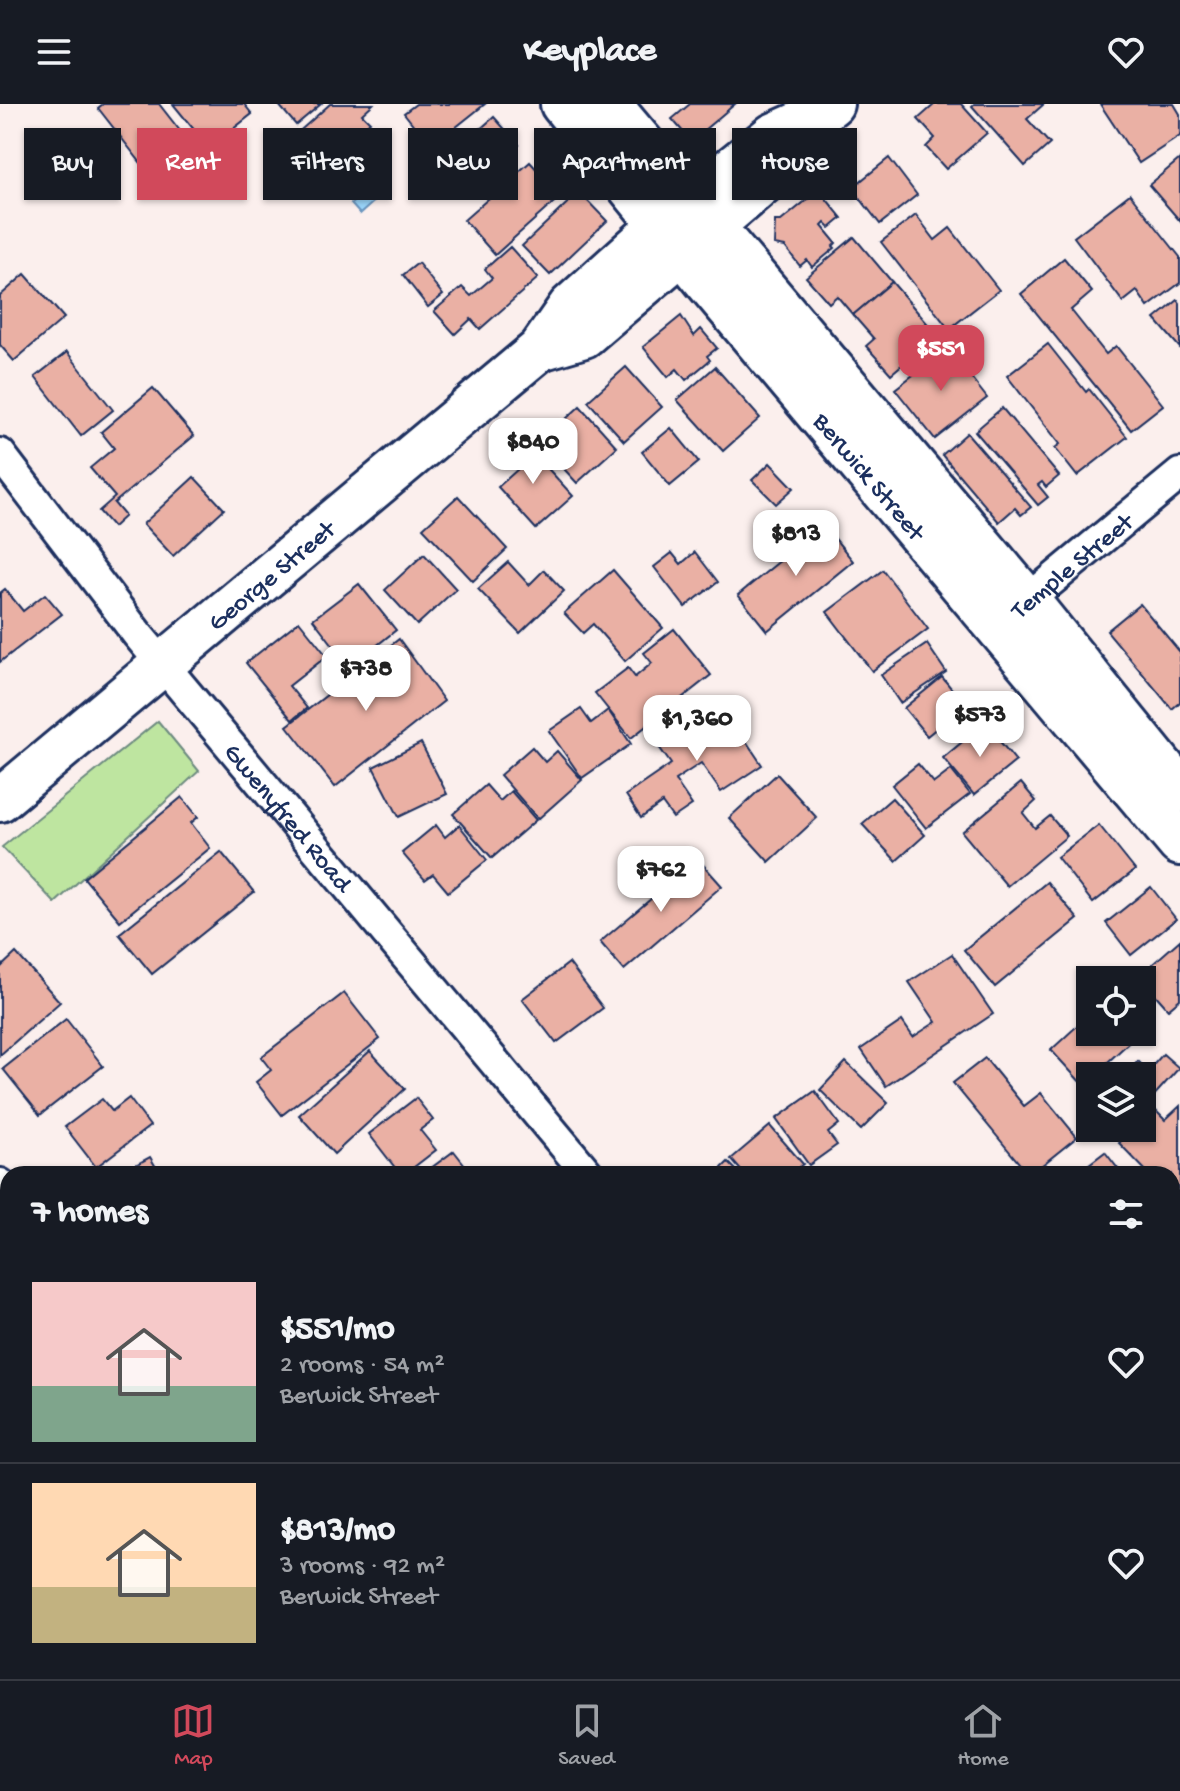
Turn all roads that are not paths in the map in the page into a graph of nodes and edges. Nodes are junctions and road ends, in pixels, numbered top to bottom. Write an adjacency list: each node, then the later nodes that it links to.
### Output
1 (563, 104): 4 (main road, Berwick Street)
2 (608, 104): 4 (main road, Berwick Street)
3 (825, 110): 4 (main road, George Street)
4 (687, 226): 7 (main road, Berwick Street); 8 (main road, George Street)
5 (0, 454): 8 (street, Gwenyfred Road)
6 (1180, 474): 7 (street, Temple Street)
7 (1013, 613): 9 (main road, Berwick Street); 11 (main road, Berwick Street)
8 (162, 663): 10 (main road, George Street); 12 (street, Gwenyfred Road)
9 (1180, 790)
10 (0, 800)
11 (1180, 843)
12 (581, 1166)

